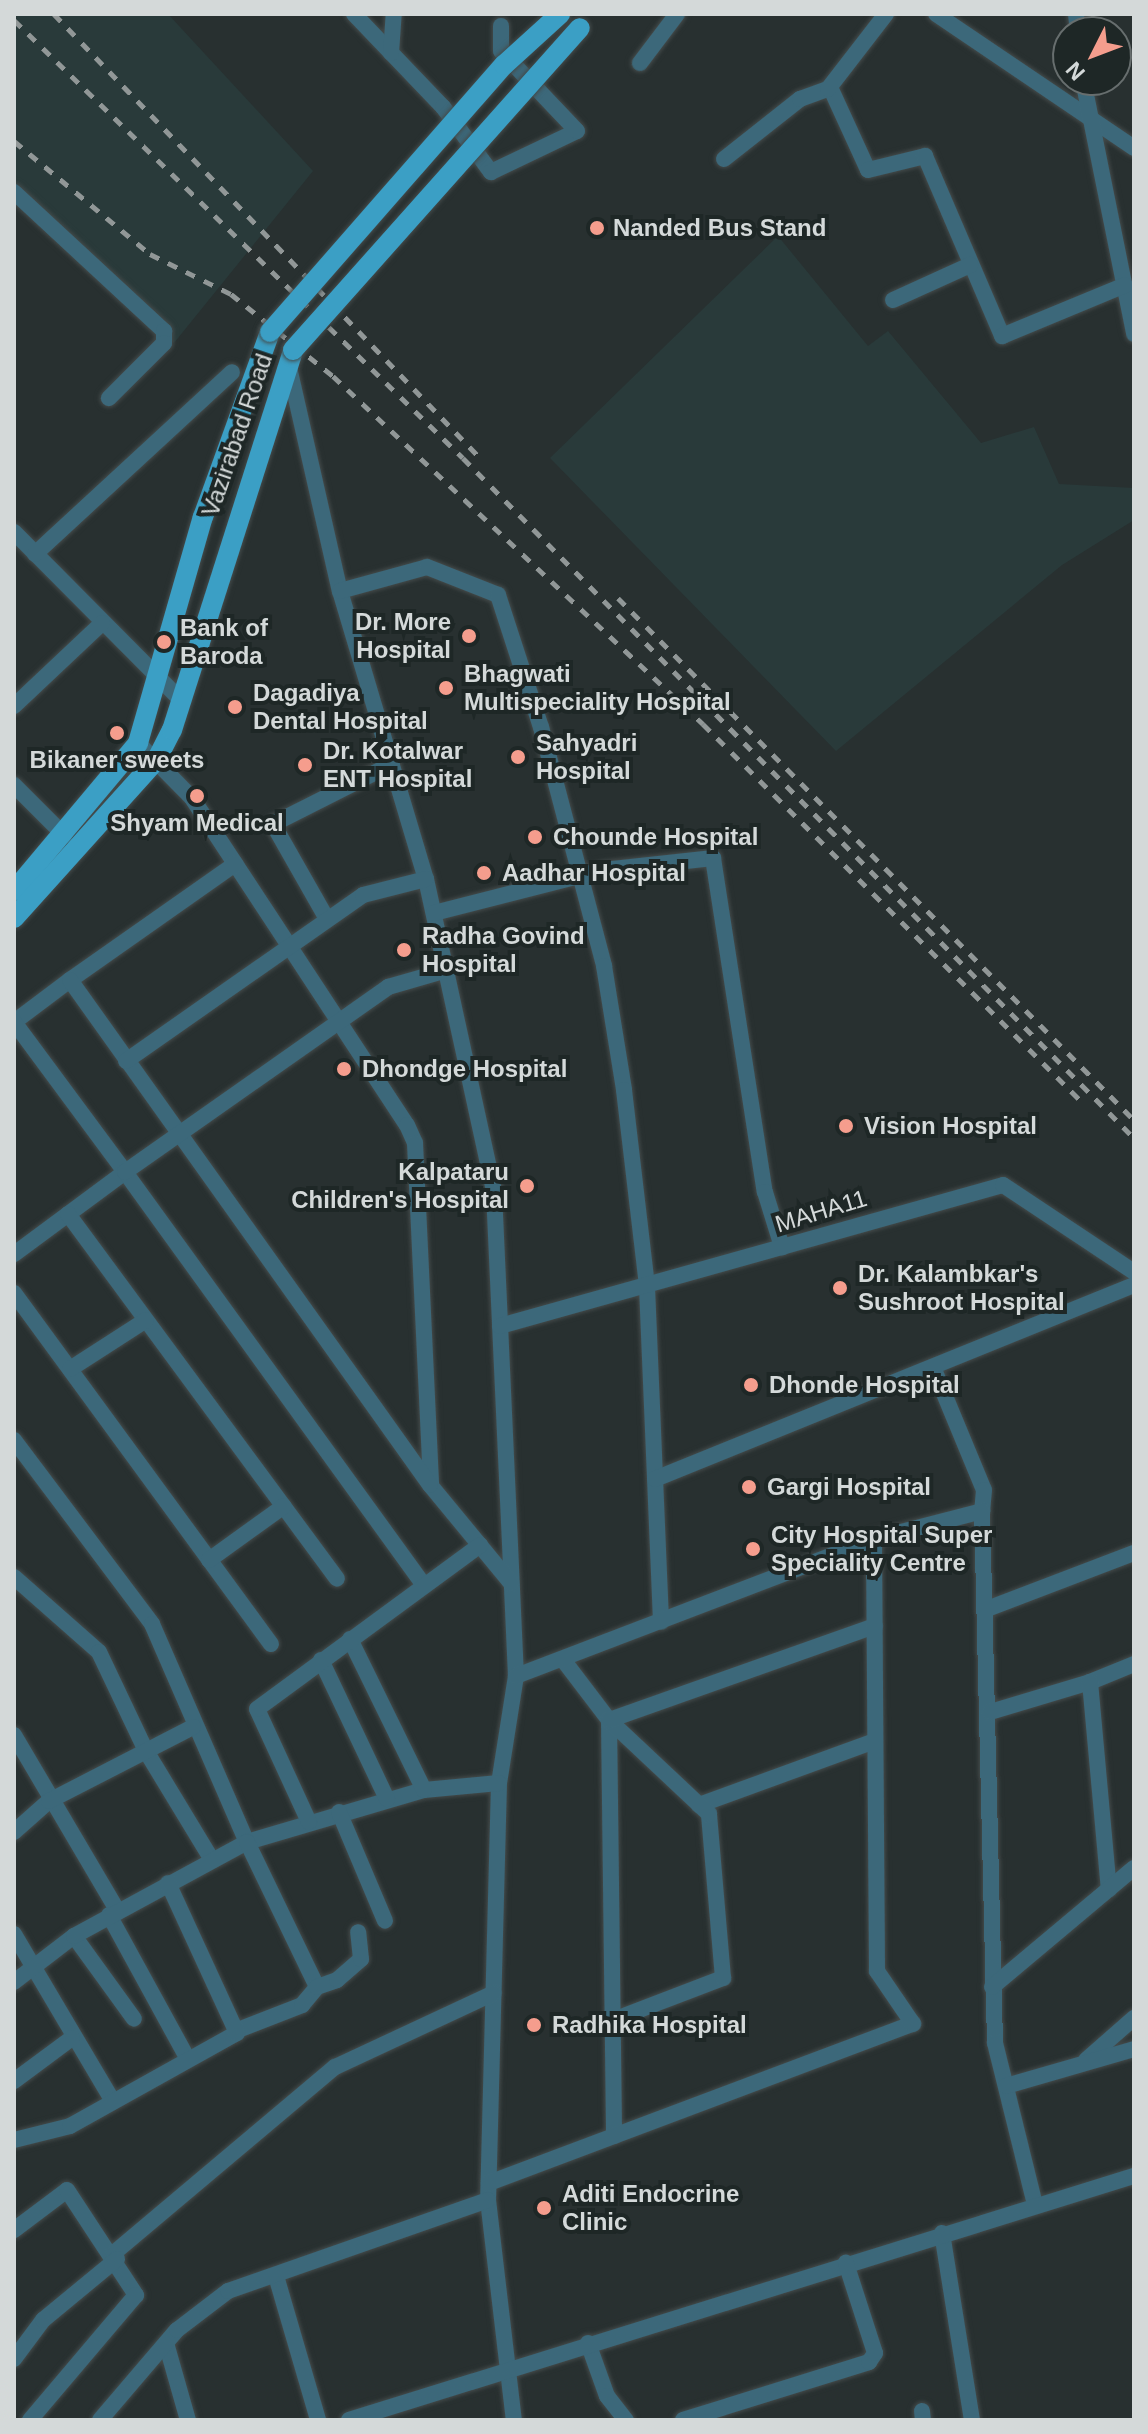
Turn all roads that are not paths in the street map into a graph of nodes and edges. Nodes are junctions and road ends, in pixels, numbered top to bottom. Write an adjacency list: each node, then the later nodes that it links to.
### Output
1 (354, 14): 9 (street)
2 (394, 14): 9 (street)
3 (560, 14): 28 (main road, Vazirabad Road, bridge)
4 (677, 14): 10 (street)
5 (886, 14): 11 (street)
6 (936, 14): 13 (street)
7 (586, 21): 21 (main road, Vazirabad Road, bridge)
8 (501, 26): 9 (street)
9 (391, 53)
10 (640, 63)
11 (830, 87): 15 (street); 17 (street)
12 (1085, 96): 13 (street)
13 (1087, 119): 14 (street); 18 (street)
14 (1134, 148)
15 (724, 159)
16 (14, 192): 23 (street)
17 (970, 265): 18 (street); 19 (street)
18 (1125, 285): 20 (street)
19 (893, 300)
20 (1134, 334)
21 (291, 356): 26 (street); 29 (main road, Vazirabad Road)
22 (232, 372): 25 (street)
23 (109, 398)
24 (17, 540): 25 (street)
25 (35, 554): 27 (street)
26 (340, 591): 33 (street); 37 (street)
27 (102, 623): 28 (street); 30 (street)
28 (160, 682): 29 (street); 31 (main road, Vazirabad Road)
29 (182, 701): 32 (main road, Vazirabad Road)
30 (14, 706)
31 (138, 743): 32 (street); 35 (main road, Vazirabad Road)
32 (157, 759): 36 (street); 41 (main road, Vazirabad Road)
33 (392, 764): 38 (street); 42 (street)
34 (14, 785): 35 (street)
35 (64, 835): 39 (main road, Vazirabad Road)
36 (235, 864): 43 (street); 45 (street)
37 (580, 876): 40 (street); 52 (street); 56 (street)
38 (426, 879): 40 (street); 42 (street)
39 (14, 891)
40 (434, 913): 44 (street)
41 (14, 918)
42 (327, 919): 43 (street)
43 (289, 944): 46 (street); 48 (street)
44 (447, 970): 46 (street); 59 (street)
45 (70, 980): 47 (street); 48 (street)
46 (341, 1020): 49 (street); 64 (street)
47 (14, 1022): 50 (street)
48 (126, 1061): 49 (street)
49 (178, 1135): 50 (street); 64 (street)
50 (125, 1172): 51 (street); 74 (street)
51 (68, 1214): 53 (street); 58 (street)
52 (782, 1247): 54 (street, MAHA11); 56 (street, MAHA11)
53 (14, 1254)
54 (1134, 1272)
55 (1134, 1285): 60 (street)
56 (647, 1287): 59 (street, MAHA11); 63 (street)
57 (14, 1293): 61 (street)
58 (146, 1320): 61 (street); 65 (street)
59 (500, 1326): 73 (street)
60 (933, 1367): 63 (street); 66 (street)
61 (70, 1369): 70 (street)
62 (14, 1440): 87 (street)
63 (655, 1479): 76 (street)
64 (431, 1486): 68 (street)
65 (284, 1506): 70 (street); 72 (street)
66 (982, 1511): 67 (street); 75 (street)
67 (874, 1539): 76 (street); 77 (street)
68 (480, 1545): 73 (street); 74 (street)
69 (1134, 1553): 75 (street)
70 (209, 1560): 79 (street)
71 (14, 1577): 90 (street)
72 (337, 1579)
73 (511, 1583): 83 (street)
74 (423, 1584): 78 (street)
75 (987, 1609): 85 (street)
76 (661, 1622): 81 (street)
77 (875, 1626): 86 (street); 89 (street)
78 (350, 1639): 80 (street); 92 (street)
79 (271, 1644)
80 (321, 1660): 93 (street); 97 (street)
81 (564, 1661): 83 (street); 86 (street)
82 (1134, 1664): 84 (street)
83 (516, 1676): 91 (street)
84 (1090, 1682): 85 (street); 103 (street)
85 (990, 1712): 112 (street)
86 (609, 1720): 95 (street); 116 (street)
87 (193, 1727): 90 (street); 99 (street)
88 (14, 1735): 94 (street)
89 (875, 1741): 95 (street); 125 (street)
90 (146, 1751): 94 (street); 100 (street)
91 (499, 1783): 92 (street); 113 (street)
92 (424, 1790): 93 (street)
93 (387, 1799): 96 (street)
94 (49, 1801): 98 (street); 104 (street)
95 (699, 1805): 116 (street)
96 (339, 1812): 97 (street); 105 (street)
97 (309, 1822): 99 (street)
98 (14, 1832)
99 (247, 1842): 100 (street); 111 (street)
100 (212, 1860): 102 (street)
101 (1134, 1868): 103 (street)
102 (168, 1883): 104 (street); 117 (street)
103 (1109, 1889): 112 (street)
104 (113, 1912): 108 (street); 120 (street)
105 (385, 1921)
106 (358, 1932): 111 (street)
107 (14, 1934): 109 (street)
108 (74, 1936): 109 (street); 115 (street)
109 (30, 1968): 110 (street); 118 (street)
110 (14, 1982)
111 (317, 1987): 117 (street)
112 (992, 1987): 123 (street)
113 (494, 1993): 128 (street); 132 (street)
114 (1134, 2018): 121 (street)
115 (134, 2019)
116 (613, 2020): 125 (street)
117 (238, 2030): 120 (street)
118 (72, 2038): 122 (street); 124 (street)
119 (1134, 2049): 121 (street)
120 (188, 2059): 124 (street)
121 (1082, 2064): 123 (street)
122 (14, 2081)
123 (1006, 2086): 129 (street)
124 (112, 2100): 126 (street)
125 (614, 2136): 128 (street)
126 (14, 2140)
127 (1134, 2176): 129 (street)
128 (488, 2192): 134 (street); 138 (street)
129 (1035, 2205): 131 (street)
130 (14, 2230): 132 (street)
131 (942, 2233): 133 (street); 148 (street)
132 (115, 2256): 137 (street); 140 (street)
133 (846, 2263): 136 (street); 147 (street)
134 (276, 2276): 135 (street); 143 (street)
135 (166, 2343): 141 (street); 142 (street)
136 (588, 2343): 138 (street); 146 (street)
137 (14, 2359)
138 (509, 2368): 139 (street); 145 (street)
139 (394, 2413): 144 (street)
140 (30, 2420)
141 (100, 2420)
142 (188, 2420)
143 (318, 2420)
144 (349, 2420)
145 (514, 2420)
146 (626, 2420)
147 (683, 2420)
148 (972, 2420)

